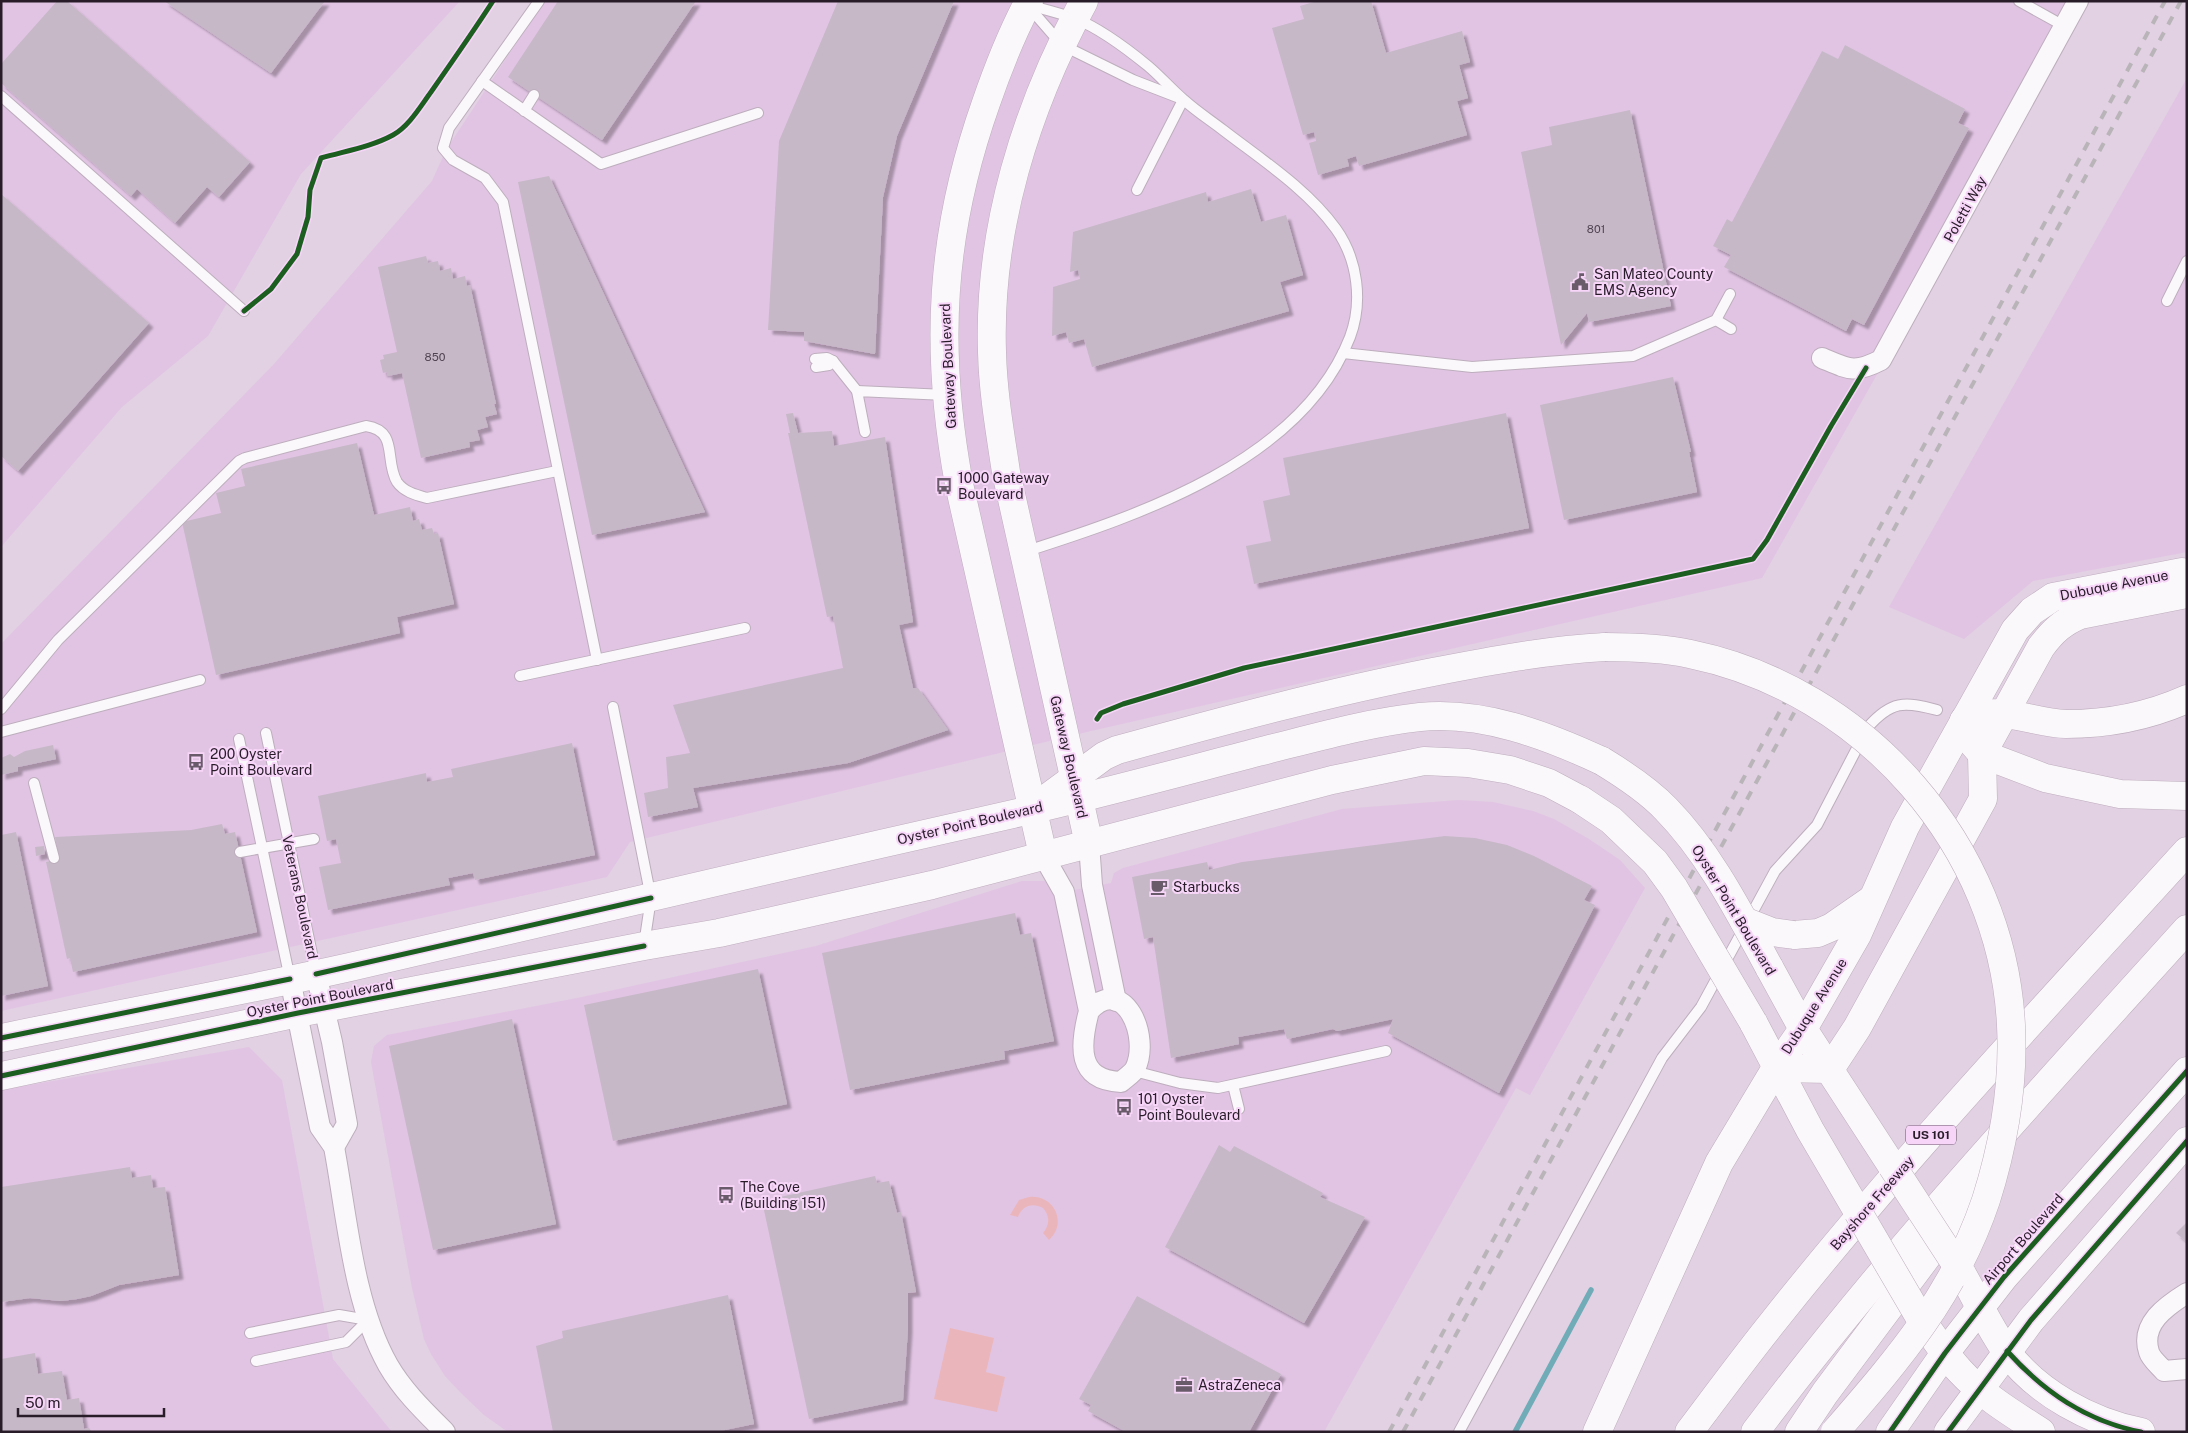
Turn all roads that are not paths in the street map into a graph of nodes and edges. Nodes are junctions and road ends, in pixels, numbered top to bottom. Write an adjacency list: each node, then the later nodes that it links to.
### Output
1 (539, 1): 8 (lane)
2 (2020, 1): 6 (lane)
3 (2078, 1): 6 (street, Poletti Way)
4 (1025, 2): 5 (lane); 7 (lane); 25 (main road, Gateway Boulevard)
5 (1080, 10): 7 (main road, Gateway Boulevard); 11 (lane)
6 (2064, 26): 22 (street, Poletti Way)
7 (1062, 45): 11 (lane); 28 (main road, Gateway Boulevard)
8 (482, 81): 12 (lane); 27 (lane)
9 (534, 95): 12 (lane)
10 (1, 96): 18 (lane)
11 (1183, 100): 14 (lane); 21 (lane)
12 (524, 111): 13 (lane)
13 (758, 113)
14 (1137, 190)
15 (2187, 261): 17 (lane)
16 (1730, 294): 19 (lane)
17 (2167, 301)
18 (244, 311)
19 (1716, 320): 20 (lane); 21 (lane)
20 (1731, 329)
21 (1343, 354): 28 (lane)
22 (1822, 358)
23 (816, 363): 24 (lane)
24 (858, 391): 25 (lane); 26 (lane)
25 (946, 395): 48 (main road, Gateway Boulevard)
26 (865, 432)
27 (557, 471): 32 (lane); 37 (lane)
28 (1023, 552): 46 (main road, Gateway Boulevard)
29 (2187, 573): 40 (main road, Dubuque Avenue)
30 (2187, 594): 39 (main road, Dubuque Avenue)
31 (745, 628): 32 (lane)
32 (597, 660): 33 (lane)
33 (520, 676)
34 (200, 680): 41 (lane)
35 (2187, 699): 39 (main road)
36 (613, 707): 57 (lane)
37 (1, 709)
38 (1937, 710): 89 (lane)
39 (2004, 714): 40 (main road); 44 (main road, Dubuque Avenue)
40 (1964, 720): 44 (main road); 58 (main road, Dubuque Avenue)
41 (1, 732)
42 (266, 733): 50 (lane, Veterans Boulevard)
43 (239, 738): 52 (lane, Veterans Boulevard)
44 (1982, 754): 47 (main road); 71 (main road)
45 (34, 783): 56 (lane)
46 (1077, 789): 48 (main road); 51 (main road, Gateway Boulevard); 59 (main road, Oyster Point Boulevard, bridge); 94 (main road, bridge)
47 (2187, 796)
48 (1032, 809): 55 (main road, Gateway Boulevard); 57 (main road, Oyster Point Boulevard)
49 (314, 839): 50 (lane)
50 (289, 843): 52 (lane); 62 (lane, Veterans Boulevard)
51 (1089, 844): 55 (main road, Oyster Point Boulevard); 63 (street); 70 (main road, Oyster Point Boulevard, bridge)
52 (262, 848): 54 (lane); 62 (lane, Veterans Boulevard)
53 (2187, 851): 91 (main road, Bayshore Freeway / US 101)
54 (240, 852)
55 (1043, 855): 61 (main road, Oyster Point Boulevard); 65 (street)
56 (54, 858)
57 (651, 898): 61 (lane); 62 (main road, Oyster Point Boulevard)
58 (1871, 900): 59 (main road, bridge); 66 (main road, Dubuque Avenue)
59 (1744, 921): 66 (main road, Oyster Point Boulevard, bridge)
60 (2187, 929): 67 (main road)
61 (644, 946): 64 (main road, Oyster Point Boulevard)
62 (303, 976): 64 (street, Veterans Boulevard); 68 (main road, Oyster Point Boulevard)
63 (1116, 1001): 65 (street); 72 (street)
64 (311, 1010): 74 (main road, Oyster Point Boulevard); 78 (street, Veterans Boulevard); 78 (street, Veterans Boulevard)
65 (1089, 1011): 72 (street)
66 (1803, 1029): 70 (main road, Dubuque Avenue); 71 (main road, Oyster Point Boulevard)
67 (2096, 1030): 92 (main road); 93 (main road)
68 (1, 1038)
69 (1386, 1051): 75 (lane)
70 (1776, 1068): 71 (main road, Dubuque Avenue); 84 (main road, Oyster Point Boulevard, bridge); 90 (main road)
71 (1830, 1069): 80 (main road, Oyster Point Boulevard, bridge)
72 (1134, 1071): 75 (lane)
73 (2187, 1071): 80 (main road, Airport Boulevard)
74 (1, 1076)
75 (1234, 1085): 76 (lane)
76 (1239, 1109)
77 (2187, 1141): 83 (main road)
78 (334, 1146): 81 (street, Veterans Boulevard)
79 (2187, 1293): 86 (street)
80 (1981, 1306): 83 (main road, Oyster Point Boulevard); 84 (main road, Airport Boulevard)
81 (368, 1320): 82 (lane); 85 (lane); 88 (street, Veterans Boulevard)
82 (250, 1333)
83 (2007, 1352): 87 (main road); 98 (main road, Oyster Point Boulevard)
84 (1945, 1353): 87 (main road, Oyster Point Boulevard); 95 (main road, Airport Boulevard)
85 (256, 1361)
86 (2187, 1370)
87 (1978, 1389): 96 (main road); 97 (main road, Oyster Point Boulevard)
88 (445, 1432)
89 (1459, 1432)
90 (1597, 1432)
91 (1689, 1432)
92 (1755, 1432)
93 (1799, 1432)
94 (1835, 1432)
95 (1890, 1432)
96 (1948, 1432)
97 (2041, 1432)
98 (2141, 1432)

